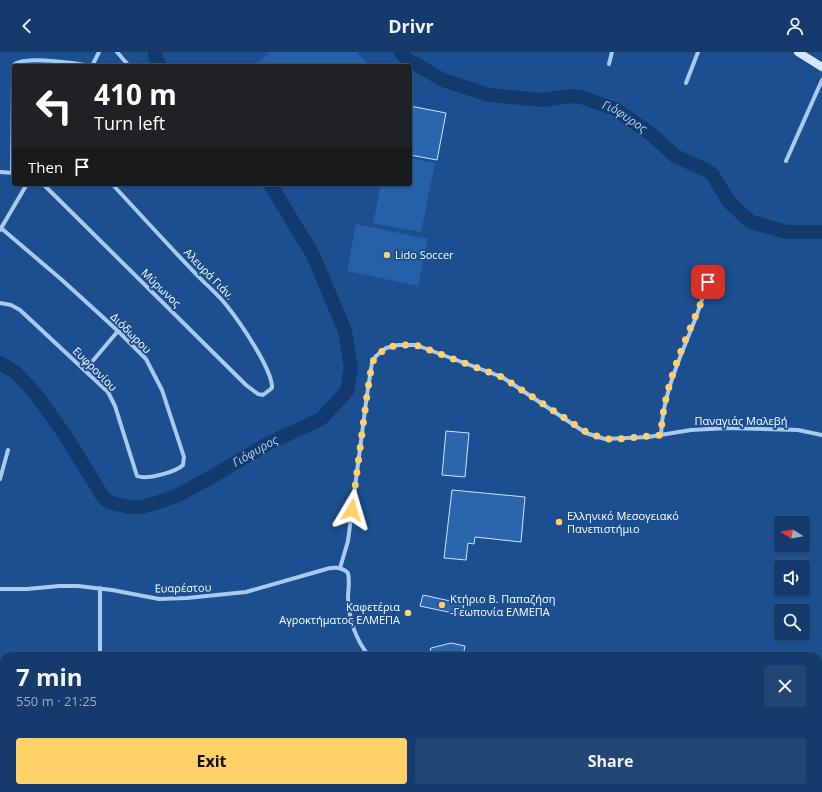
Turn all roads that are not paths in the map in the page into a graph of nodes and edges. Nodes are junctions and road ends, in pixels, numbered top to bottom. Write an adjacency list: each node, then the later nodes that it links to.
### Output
1 (99, 52): 8 (street)
2 (117, 52): 9 (street)
3 (612, 52): 10 (street)
4 (698, 52): 13 (street)
5 (798, 52): 11 (street)
6 (15, 64): 7 (street)
7 (82, 64)
8 (92, 64)
9 (127, 64)
10 (609, 64)
11 (822, 67)
12 (822, 80): 14 (street)
13 (686, 83)
14 (786, 161)
15 (0, 172): 16 (street)
16 (12, 173)
17 (26, 186): 20 (street)
18 (45, 186): 25 (street, Μύρωνος)
19 (114, 186): 25 (street, Αλευρά Γιάν.)
20 (1, 229): 23 (street, Διόδωρου)
21 (709, 272): 26 (street)
22 (0, 304): 24 (street, Ευφρονίου)
23 (118, 331): 24 (street); 29 (street, Διόδωρου)
24 (85, 370): 29 (street, Ευφρονίου)
25 (270, 390)
26 (661, 435): 27 (street, Παναγιάς Μαλεβή); 31 (street, Παναγιάς Μαλεβή)
27 (822, 435)
28 (8, 450): 30 (street)
29 (138, 477)
30 (0, 479)
31 (340, 568): 32 (street, Ευαρέστου); 35 (street)
32 (100, 588): 33 (street, Ευαρέστου); 34 (street)
33 (0, 589)
34 (100, 652)
35 (366, 652)

